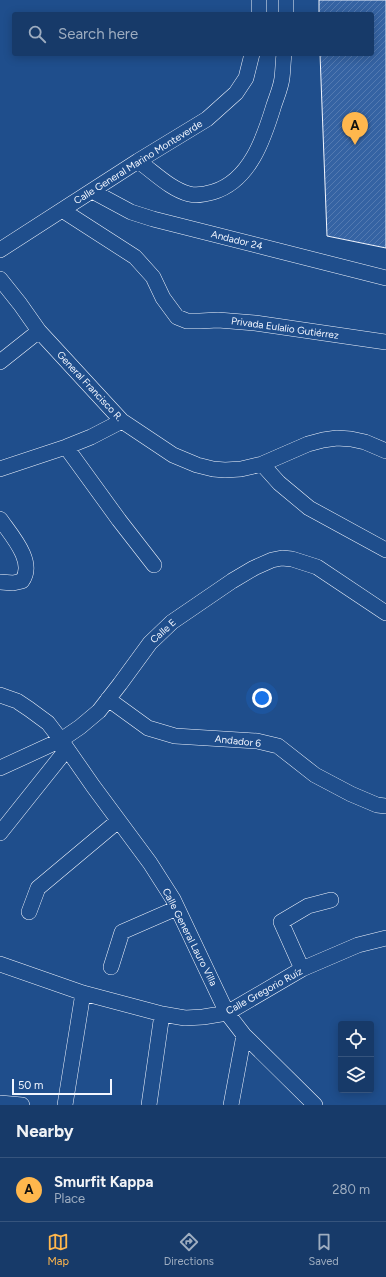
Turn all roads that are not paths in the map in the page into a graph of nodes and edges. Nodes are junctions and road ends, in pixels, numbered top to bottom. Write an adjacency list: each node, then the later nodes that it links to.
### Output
1 (259, 0): 3 (street)
2 (286, 0): 4 (street)
3 (259, 12)
4 (286, 12)
5 (252, 56): 7 (street, Calle General Marino Monteverde)
6 (284, 56): 7 (street)
7 (138, 160): 8 (street, Calle General Marino Monteverde)
8 (92, 191): 9 (street, Calle General Marino Monteverde); 11 (street, Andador 24)
9 (62, 210): 10 (street, Calle General Marino Monteverde); 14 (street, Privada Eulalio Gutiérrez)
10 (0, 250)
11 (386, 278)
12 (0, 279): 13 (street, General Francisco R.)
13 (39, 331): 15 (street); 16 (street, General Francisco R.)
14 (386, 342)
15 (0, 362)
16 (122, 421): 17 (street); 19 (street, General Francisco R.)
17 (66, 447): 20 (street); 23 (street)
18 (386, 451): 19 (street, General Francisco R.)
19 (262, 464): 22 (street)
20 (0, 469)
21 (0, 519): 24 (street)
22 (386, 550)
23 (154, 565)
24 (0, 582)
25 (386, 613): 27 (street, Calle E)
26 (0, 695): 28 (street, Calle General Lauro Villa)
27 (108, 700): 28 (street, Calle E); 30 (street, Andador 6)
28 (64, 745): 29 (street); 31 (street, Calle General Lauro Villa); 32 (street)
29 (0, 768)
30 (386, 806)
31 (118, 821): 34 (street, Calle General Lauro Villa); 35 (street)
32 (0, 833)
33 (331, 900): 39 (street)
34 (177, 908): 38 (street); 41 (street, Calle General Lauro Villa)
35 (29, 912)
36 (384, 940): 39 (street, Calle Gregorio Ruíz)
37 (0, 964): 40 (street, Calle Gregorio Ruíz)
38 (111, 967)
39 (302, 969): 41 (street, Calle Gregorio Ruíz)
40 (83, 993): 42 (street, Calle Gregorio Ruíz); 46 (street)
41 (227, 1013): 42 (street, Calle Gregorio Ruíz); 43 (street, Calle General Lauro Villa)
42 (162, 1014): 47 (street)
43 (244, 1034): 48 (street); 49 (street, Calle General Lauro Villa)
44 (0, 1103): 45 (street)
45 (22, 1105)
46 (65, 1105)
47 (149, 1105)
48 (231, 1105)
49 (315, 1105)

